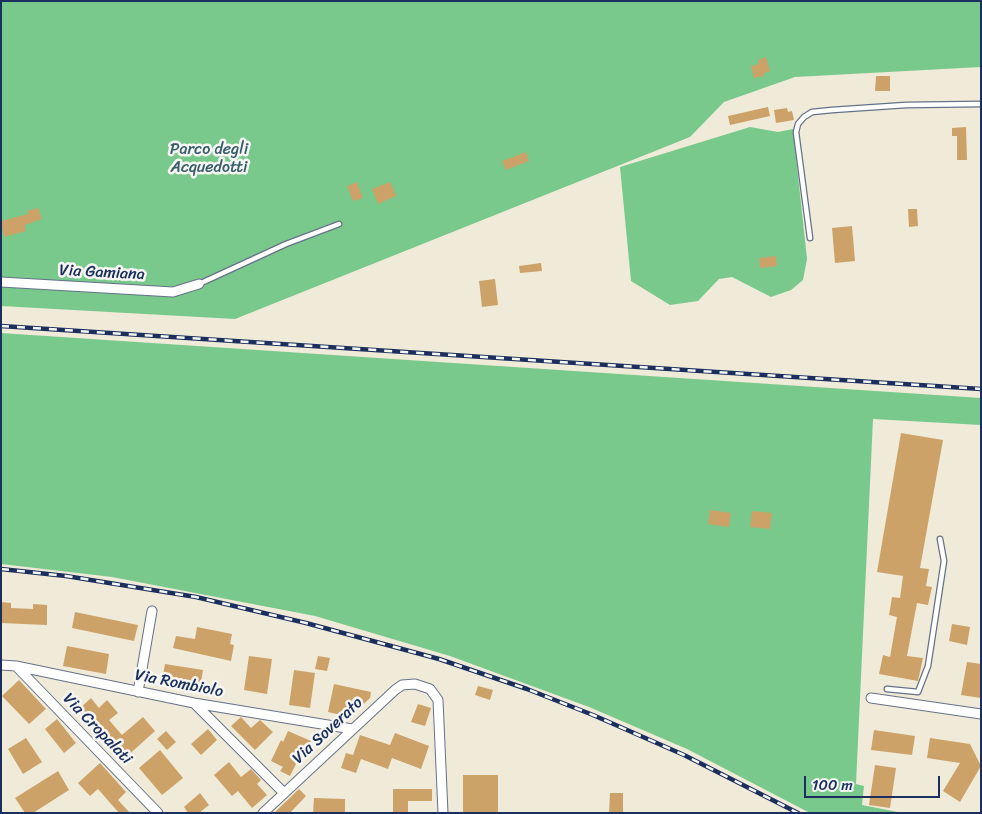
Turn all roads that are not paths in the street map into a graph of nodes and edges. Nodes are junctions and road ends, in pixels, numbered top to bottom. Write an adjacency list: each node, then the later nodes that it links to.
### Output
1 (981, 104): 3 (lane)
2 (340, 224): 5 (lane)
3 (810, 238)
4 (1, 282): 5 (street, Via Gamiana)
5 (199, 284)
6 (940, 539): 12 (lane)
7 (152, 611): 11 (street)
8 (1, 665): 9 (street, Via Rombiolo)
9 (16, 666): 11 (street, Via Rombiolo); 19 (street, Via Cropalati)
10 (887, 689): 12 (lane)
11 (138, 692): 14 (street, Via Rombiolo)
12 (918, 692): 15 (lane)
13 (871, 698): 15 (street)
14 (194, 703): 17 (street, Via Rombiolo); 18 (street)
15 (915, 704): 16 (street)
16 (981, 714)
17 (352, 729): 18 (street, Via Soverato); 21 (street, Via Soverato)
18 (284, 793): 20 (street, Via Soverato)
19 (158, 813)
20 (263, 813)
21 (443, 813)

